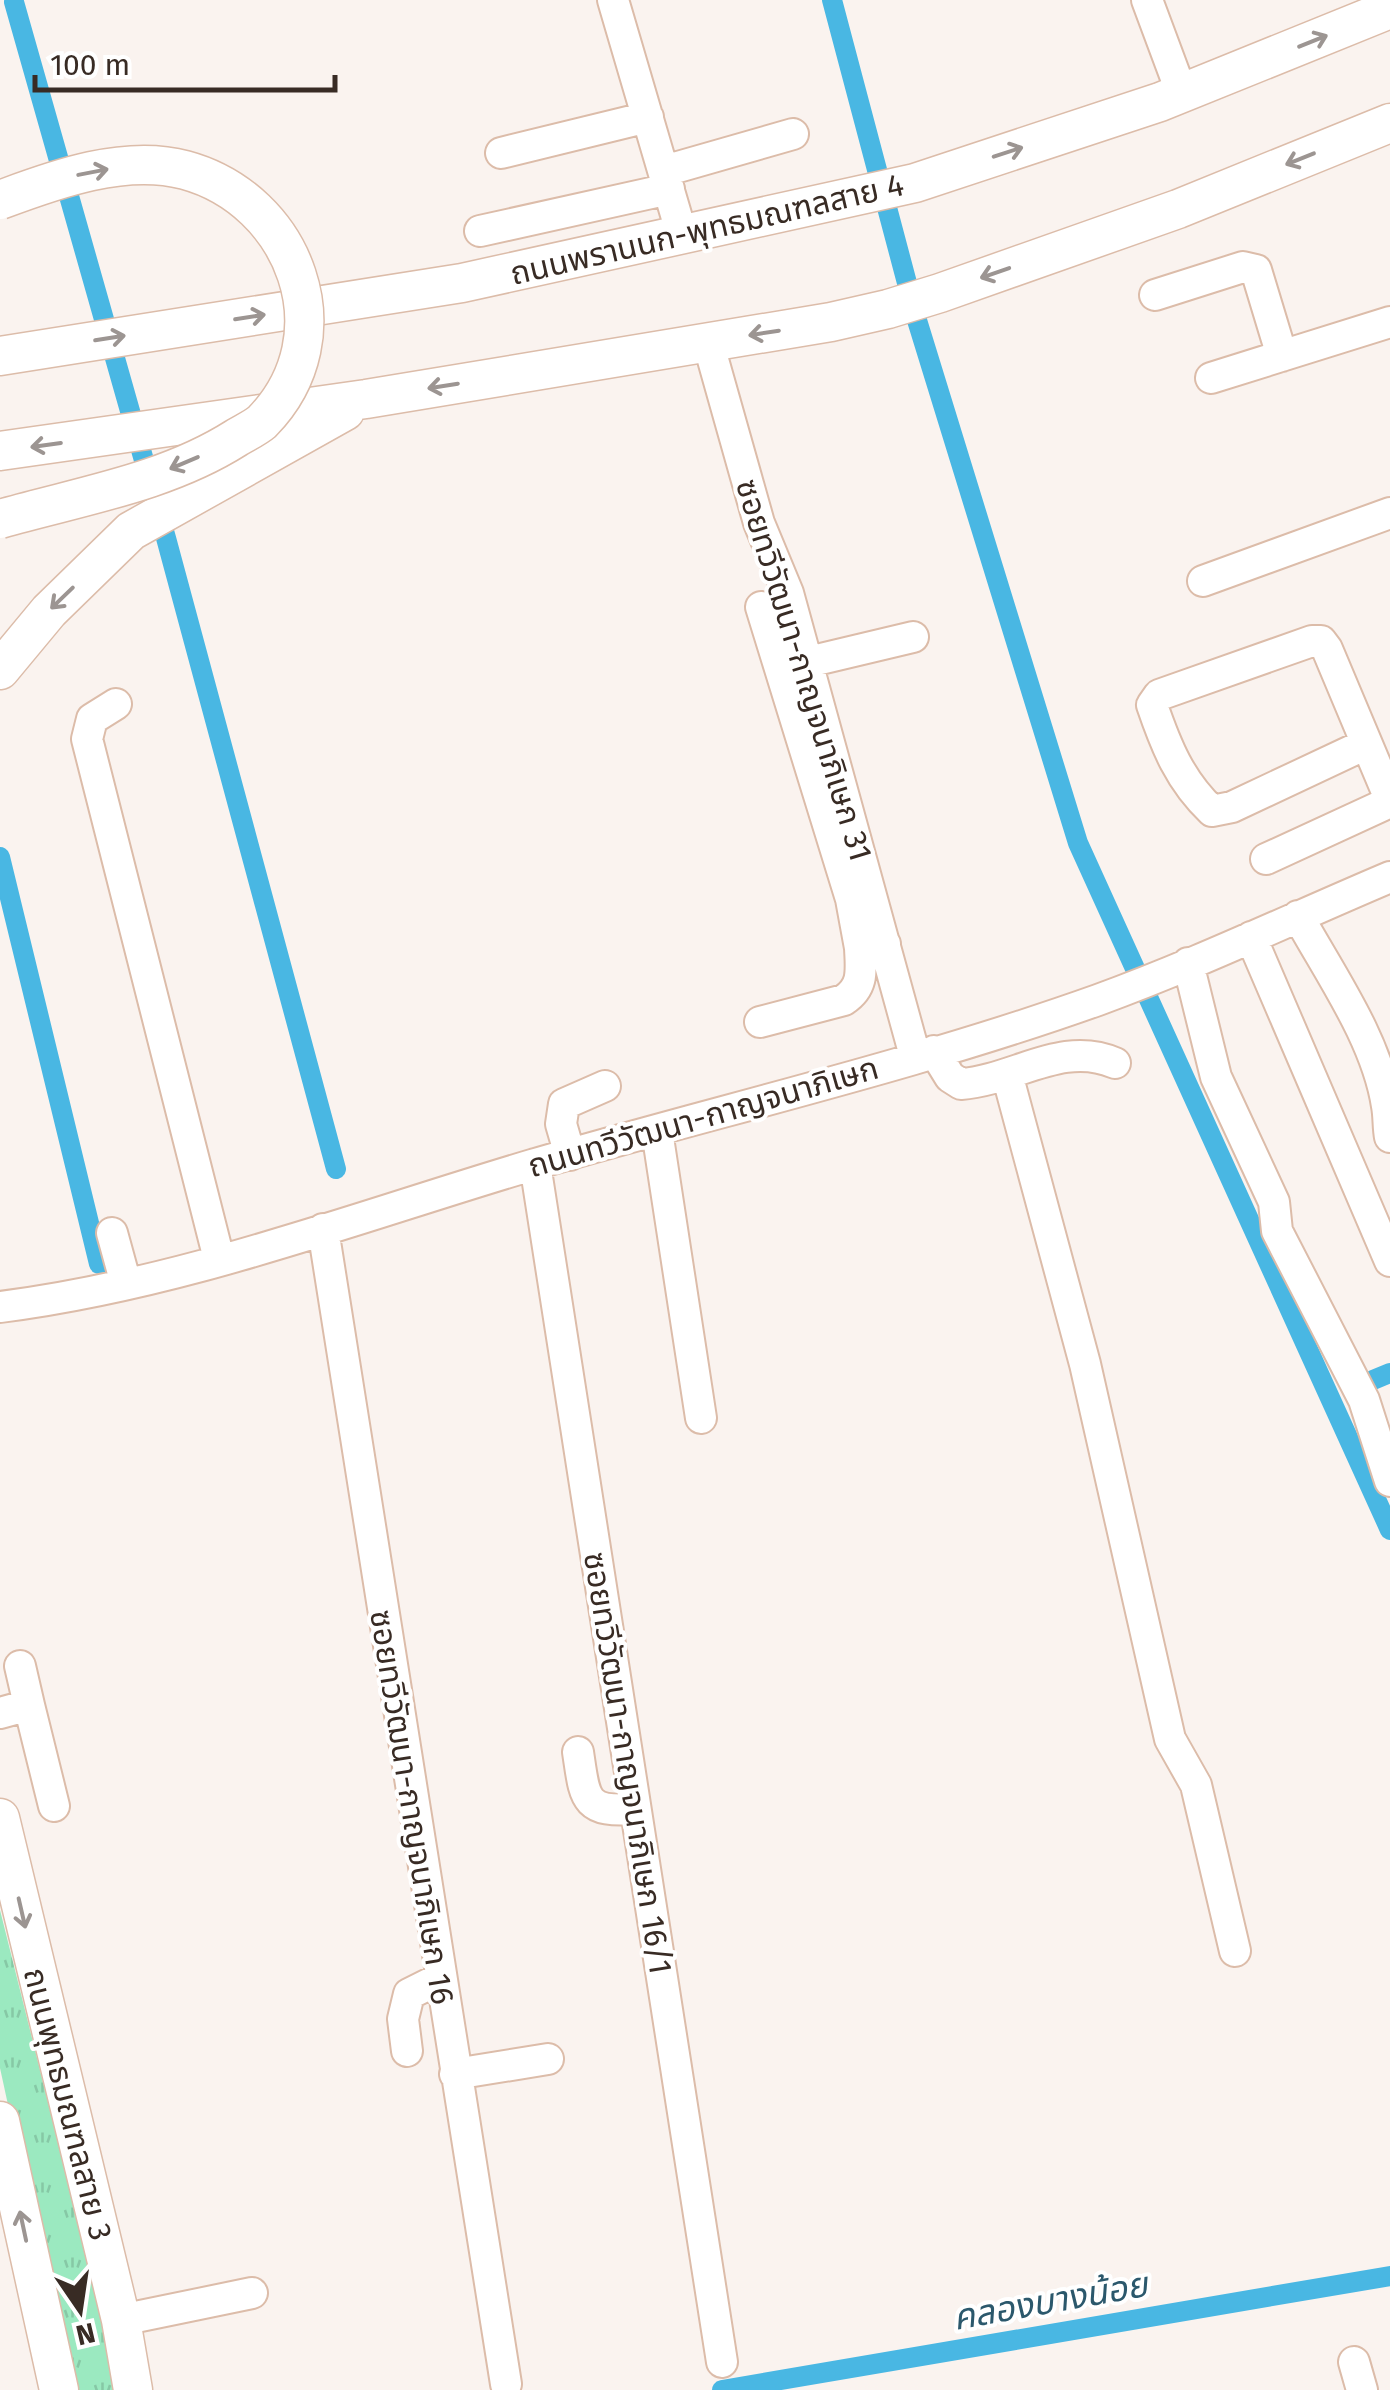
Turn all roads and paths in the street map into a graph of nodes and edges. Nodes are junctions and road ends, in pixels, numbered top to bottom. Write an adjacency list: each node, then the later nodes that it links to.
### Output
1 (614, 0): 5 (street)
2 (1147, 0): 4 (street)
3 (1388, 7): 4 (main road, ถนนพรานนก-พุทธมณฑลสาย 4, one-way to 3)
4 (1182, 94): 12 (main road, ถนนพรานนก-พุทธมณฑลสาย 4, one-way to 4)
5 (648, 117): 8 (street); 9 (street)
6 (1390, 122): 15 (main road, one-way to 15)
7 (793, 134): 9 (street)
8 (501, 153)
9 (666, 180): 11 (street); 12 (street)
10 (0, 200): 22 (main road, one-way to 22, bridge)
11 (480, 231)
12 (682, 236): 16 (main road, ถนนพรานนก-พุทธมณฑลสาย 4, one-way to 12)
13 (1155, 295): 17 (street)
14 (1390, 322): 17 (street)
15 (708, 342): 19 (main road, one-way to 19); 26 (street, ซอยทวีวัฒนา-กาญจนาภิเษก 31)
16 (0, 356)
17 (1282, 356): 18 (street)
18 (1211, 378)
19 (366, 399): 20 (main road, one-way to 20); 27 (main road, one-way to 27)
20 (0, 451)
21 (1390, 513): 23 (street)
22 (0, 519)
23 (1202, 581)
24 (761, 607): 35 (street)
25 (912, 636): 26 (street)
26 (808, 662): 35 (street, ซอยทวีวัฒนา-กาญจนาภิเษก 31)
27 (0, 670)
28 (116, 704): 48 (street)
29 (1366, 744): 29 (street); 30 (street)
30 (1390, 801): 31 (street)
31 (1266, 859)
32 (1390, 877): 33 (street, ถนนทวีวัฒนา-กาญจนาภิเษก)
33 (1298, 916): 34 (street, ถนนทวีวัฒนา-กาญจนาภิเษก); 43 (street)
34 (1251, 937): 36 (street, ถนนทวีวัฒนา-กาญจนาภิเษก); 49 (street)
35 (872, 946): 37 (street); 38 (street, ซอยทวีวัฒนา-กาญจนาภิเษก 31)
36 (1176, 968): 38 (street, ถนนทวีวัฒนา-กาญจนาภิเษก); 53 (street)
37 (760, 1022)
38 (925, 1054): 40 (street); 42 (street, ถนนทวีวัฒนา-กาญจนาภิเษก)
39 (1115, 1063): 40 (street)
40 (1007, 1074): 60 (street)
41 (605, 1086): 44 (street)
42 (656, 1131): 44 (street, ถนนทวีวัฒนา-กาญจนาภิเษก); 52 (street)
43 (1390, 1137)
44 (570, 1155): 45 (street, ถนนทวีวัฒนา-กาญจนาภิเษก)
45 (535, 1164): 46 (street, ถนนทวีวัฒนา-กาญจนาภิเษก); 58 (street, ซอยทวีวัฒนา-กาญจนาภิเษก 16/1)
46 (323, 1230): 48 (street, ถนนทวีวัฒนา-กาญจนาภิเษก); 61 (street, ซอยทวีวัฒนา-กาญจนาภิเษก 16)
47 (112, 1233): 50 (street)
48 (219, 1259): 50 (street, ถนนทวีวัฒนา-กาญจนาภิเษก)
49 (1390, 1262)
50 (126, 1284): 51 (street, ถนนทวีวัฒนา-กาญจนาภิเษก)
51 (0, 1307)
52 (701, 1418)
53 (1390, 1481)
54 (20, 1666): 55 (street)
55 (14, 1709): 57 (street)
56 (578, 1752): 58 (street)
57 (54, 1806)
58 (634, 1808): 68 (street, ซอยทวีวัฒนา-กาญจนาภิเษก 16/1)
59 (0, 1818): 67 (main road, ถนนพุทธมณฑลสาย 3, one-way to 67)
60 (1235, 1951)
61 (439, 1979): 62 (street); 64 (street, ซอยทวีวัฒนา-กาญจนาภิเษก 16)
62 (408, 2051)
63 (548, 2058): 64 (street)
64 (455, 2074): 69 (street, ซอยทวีวัฒนา-กาญจนาภิเษก 16)
65 (0, 2121): 70 (main road, one-way to 65)
66 (252, 2294): 67 (street)
67 (121, 2320): 71 (main road, ถนนพุทธมณฑลสาย 3)
68 (722, 2362)
69 (506, 2384)
70 (58, 2390)
71 (134, 2390)

